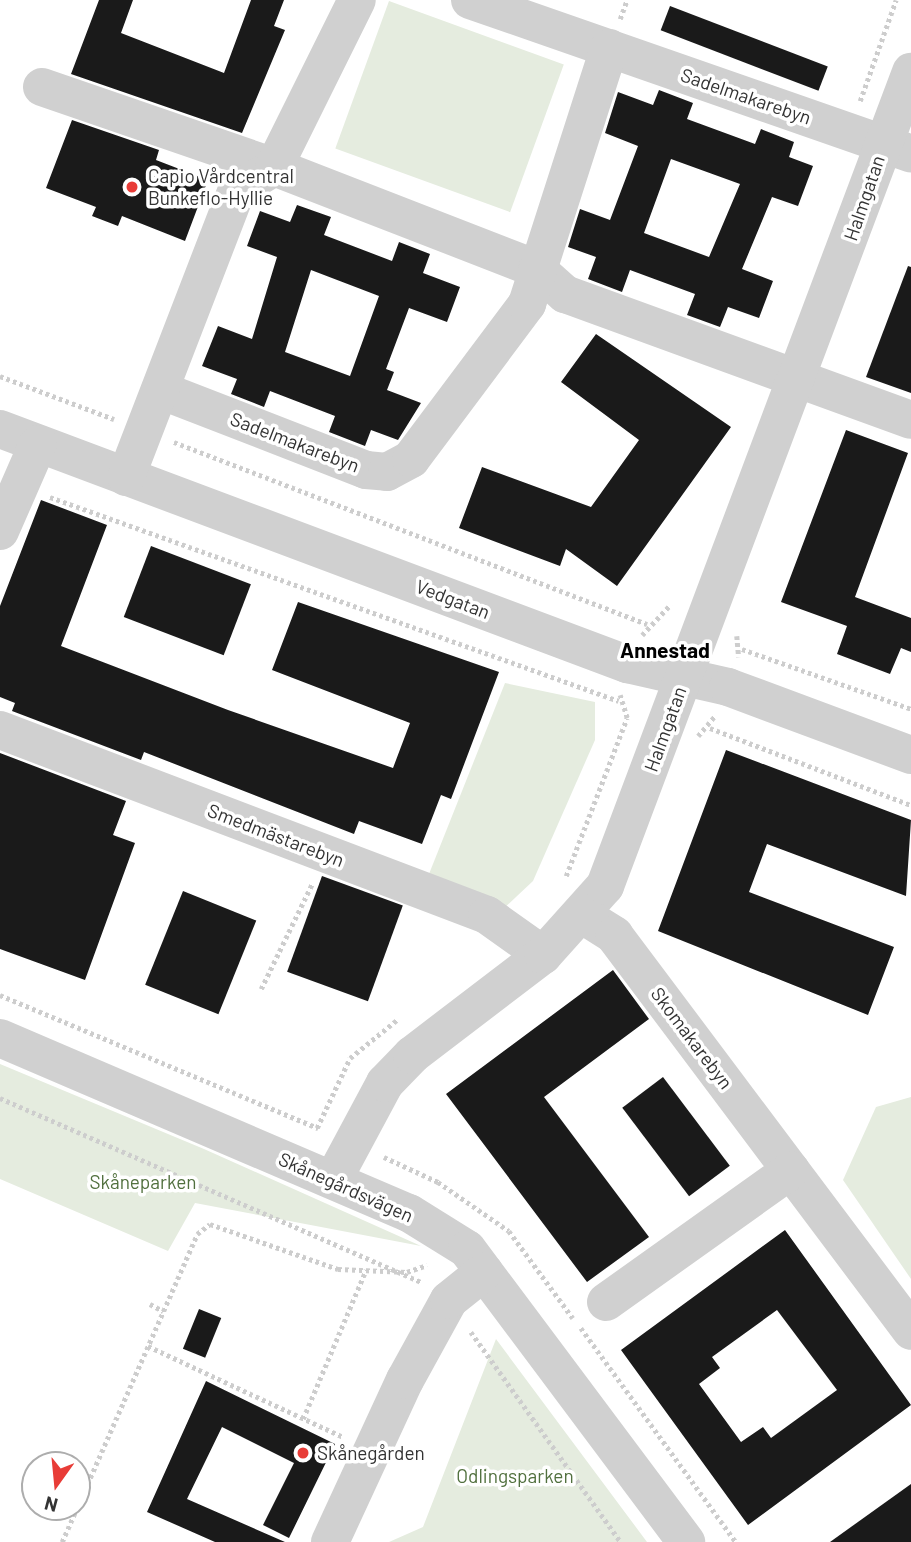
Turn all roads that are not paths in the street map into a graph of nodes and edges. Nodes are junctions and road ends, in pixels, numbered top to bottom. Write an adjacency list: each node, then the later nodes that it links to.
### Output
1 (357, 0): 7 (street)
2 (470, 0): 3 (street, Sadelmakarebyn)
3 (609, 48): 6 (street, Sadelmakarebyn); 8 (street, Sadelmakarebyn)
4 (911, 72): 6 (street, Halmgatan)
5 (42, 86): 7 (street)
6 (881, 143): 9 (street, Halmgatan)
7 (274, 167): 8 (street); 10 (street)
8 (537, 269): 9 (street); 10 (street, Sadelmakarebyn)
9 (799, 383): 11 (street); 16 (street, Halmgatan)
10 (160, 390): 14 (street)
11 (911, 420)
12 (0, 429): 13 (street, Vedgatan)
13 (38, 444): 14 (street, Vedgatan); 15 (street)
14 (127, 477): 16 (street, Vedgatan)
15 (0, 531)
16 (683, 678): 18 (street, Vedgatan); 19 (street, Halmgatan)
17 (0, 730): 20 (street, Smedmästarebyn)
18 (911, 755)
19 (584, 916): 20 (street, Halmgatan); 22 (street, Skomakarebyn)
20 (543, 955): 23 (street, Halmgatan)
21 (0, 1038): 23 (street, Skånegårdsvägen)
22 (791, 1170): 25 (street); 26 (street, Skomakarebyn)
23 (333, 1180): 24 (street, Skånegårdsvägen)
24 (476, 1261): 27 (street); 28 (street, Skånegårdsvägen)
25 (607, 1302)
26 (911, 1331)
27 (330, 1542)
28 (686, 1542)

